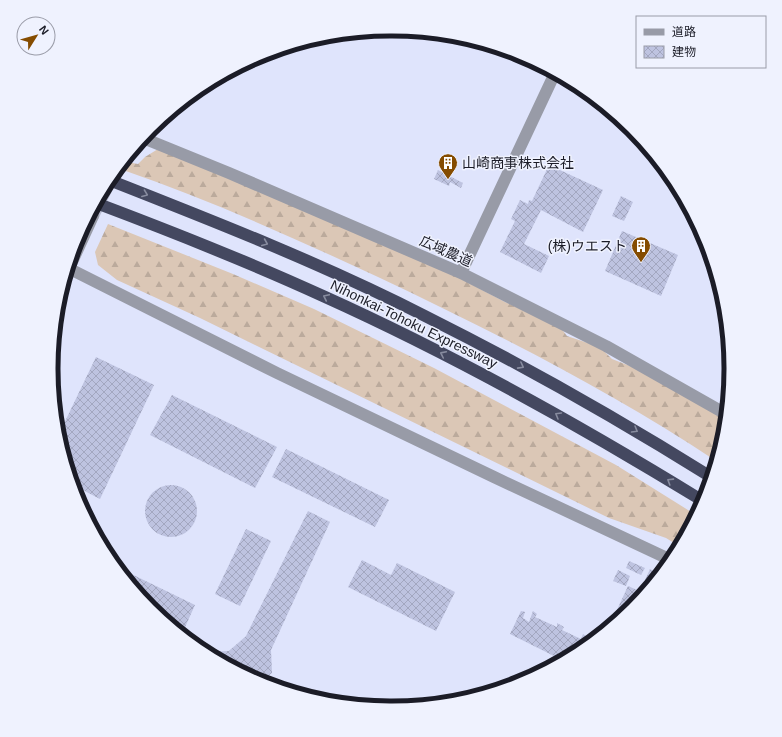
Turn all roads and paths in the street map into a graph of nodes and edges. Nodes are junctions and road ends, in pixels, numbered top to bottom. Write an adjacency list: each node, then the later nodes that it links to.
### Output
1 (552, 78): 6 (street)
2 (149, 140): 6 (street, 広域農道)
3 (116, 183): 8 (highway, Nihonkai-Tohoku Expressway, one-way to 8)
4 (101, 205): 9 (highway, Nihonkai-Tohoku Expressway, one-way to 4)
5 (73, 273): 10 (street)
6 (461, 273): 7 (street, 広域農道)
7 (721, 411)
8 (706, 474)
9 (697, 497)
10 (664, 557)

